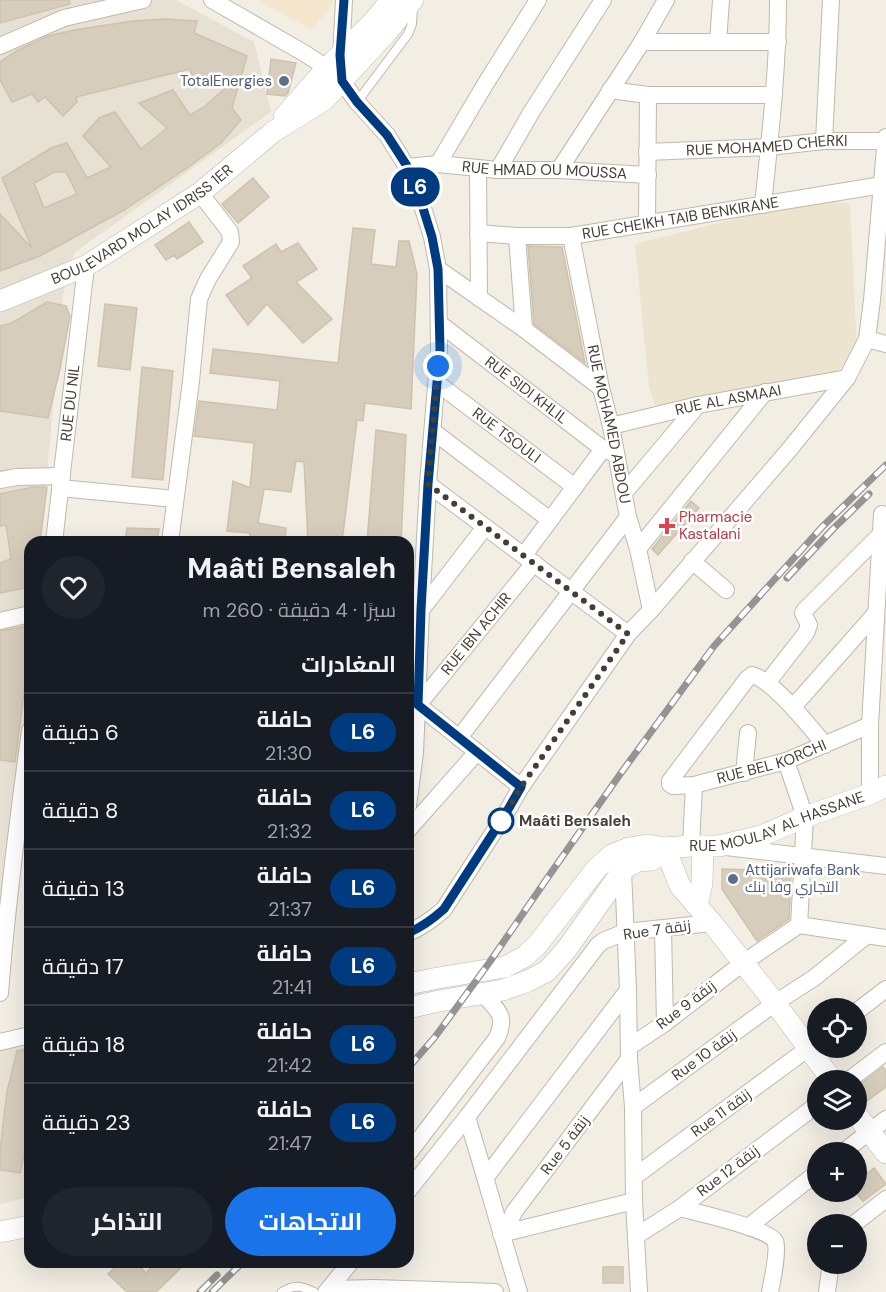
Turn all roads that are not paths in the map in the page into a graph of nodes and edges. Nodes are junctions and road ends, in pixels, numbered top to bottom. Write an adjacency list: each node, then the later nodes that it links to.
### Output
1 (143, 0): 15 (street)
2 (212, 0): 16 (street)
3 (344, 0): 16 (street)
4 (391, 0): 16 (street)
5 (413, 0): 16 (street); 20 (lane)
6 (538, 0): 25 (street)
7 (603, 0): 28 (street)
8 (666, 0): 12 (street)
9 (721, 0): 13 (street)
10 (778, 0): 14 (street)
11 (831, 0): 22 (street)
12 (642, 42): 13 (street); 17 (street)
13 (718, 42): 14 (street)
14 (778, 42): 19 (street)
15 (0, 46)
16 (336, 68): 20 (street); 32 (street, BOULEVARD MOLAY IDRISS 1ER)
17 (610, 90): 18 (street); 29 (street)
18 (648, 95): 19 (street); 24 (street)
19 (774, 95): 23 (street)
20 (357, 102): 26 (street)
21 (886, 139): 22 (street, RUE MOHAMED CHERKI); 31 (street)
22 (824, 141): 23 (street, RUE MOHAMED CHERKI)
23 (769, 147): 24 (street, RUE MOHAMED CHERKI); 33 (street)
24 (648, 152): 30 (street)
25 (438, 164): 26 (street, RUE HMAD OU MOUSSA); 27 (street, RUE HMAD OU MOUSSA)
26 (407, 166): 39 (street)
27 (478, 168): 28 (street, RUE HMAD OU MOUSSA); 35 (street)
28 (498, 170): 29 (street, RUE HMAD OU MOUSSA)
29 (559, 170): 30 (street, RUE HMAD OU MOUSSA)
30 (648, 175): 34 (street)
31 (882, 185): 33 (street, RUE CHEIKH TAIB BENKIRANE); 44 (street)
32 (200, 193): 38 (street, BOULEVARD MOLAY IDRISS 1ER); 59 (street)
33 (763, 205): 34 (street, RUE CHEIKH TAIB BENKIRANE)
34 (647, 224): 37 (street, RUE CHEIKH TAIB BENKIRANE)
35 (478, 233): 36 (street, RUE CHEIKH TAIB BENKIRANE); 40 (street)
36 (517, 236): 37 (street, RUE CHEIKH TAIB BENKIRANE); 43 (street)
37 (571, 236): 48 (street, RUE MOHAMED ABDOU)
38 (86, 266): 41 (street, BOULEVARD MOLAY IDRISS 1ER); 55 (street, RUE DU NIL)
39 (438, 269): 40 (street); 42 (street)
40 (479, 298): 43 (street)
41 (0, 301)
42 (439, 323): 47 (street); 53 (street, RUE SIDI KHLIL)
43 (524, 329): 48 (street)
44 (867, 339): 45 (street); 46 (street)
45 (886, 344)
46 (847, 378): 49 (street, RUE AL ASMAAI); 69 (street)
47 (438, 383): 52 (street); 57 (street, RUE TSOULI)
48 (601, 388): 51 (street, RUE MOHAMED ABDOU)
49 (765, 392): 50 (street, RUE AL ASMAAI); 67 (street)
50 (698, 405): 51 (street, RUE AL ASMAAI); 58 (street)
51 (611, 426): 53 (street, RUE MOHAMED ABDOU)
52 (434, 432): 56 (street); 62 (street)
53 (609, 451): 57 (street, RUE IBN ACHIR); 58 (street, RUE MOHAMED ABDOU)
54 (0, 480): 55 (street)
55 (61, 482): 59 (street); 65 (street, RUE DU NIL)
56 (428, 484): 63 (street); 72 (street)
57 (575, 487): 62 (street, RUE IBN ACHIR)
58 (624, 493): 61 (street, RUE MOHAMED ABDOU)
59 (175, 499): 66 (street)
60 (882, 514): 64 (street)
61 (628, 517): 67 (street, RUE MOHAMED ABDOU); 71 (street)
62 (550, 520): 68 (street, RUE IBN ACHIR)
63 (485, 527): 68 (street); 72 (street)
64 (884, 534): 74 (street); 79 (street)
65 (55, 536)
66 (171, 536)
67 (638, 549): 73 (street, RUE MOHAMED ABDOU)
68 (529, 559): 71 (street); 80 (street, RUE IBN ACHIR)
69 (692, 561): 70 (street); 73 (street)
70 (726, 590)
71 (572, 591): 78 (street); 84 (street)
72 (421, 610): 80 (street)
73 (651, 610): 78 (street)
74 (876, 613): 77 (street); 81 (street)
75 (24, 615): 76 (street)
76 (0, 621)
77 (881, 631): 82 (street)
78 (628, 634): 92 (street)
79 (760, 679): 81 (street); 91 (street, RUE BEL KORCHI)
80 (418, 705): 84 (street); 88 (street)
81 (793, 707): 85 (street)
82 (870, 725): 85 (street, RUE BEL KORCHI); 93 (street)
83 (748, 733): 90 (street)
84 (459, 738): 86 (street)
85 (825, 745): 89 (street, RUE BEL KORCHI)
86 (477, 752): 92 (street); 95 (street)
87 (24, 758): 96 (street)
88 (414, 761)
89 (786, 761): 90 (street, RUE BEL KORCHI); 94 (street)
90 (744, 773): 91 (street, RUE BEL KORCHI)
91 (694, 785): 97 (street)
92 (521, 787): 106 (street)
93 (878, 790): 94 (street, RUE MOULAY AL HASSANE)
94 (805, 818): 97 (street, RUE MOULAY AL HASSANE); 99 (street)
95 (414, 823)
96 (8, 831): 114 (street)
97 (704, 846): 98 (street, RUE MOULAY AL HASSANE); 99 (street); 102 (street)
98 (665, 848): 101 (street); 102 (street); 111 (street, RUE MOULAY AL HASSANE)
99 (802, 856): 100 (street); 104 (street)
100 (886, 866)
101 (623, 870): 107 (street); 115 (street)
102 (698, 906): 103 (street)
103 (712, 923): 105 (street, Rue 7 زنقة); 110 (street)
104 (799, 925): 108 (street); 110 (street)
105 (663, 928): 107 (street, Rue 7 زنقة); 119 (street)
106 (414, 930)
107 (625, 932): 113 (street); 129 (street, Rue 7 زنقة)
108 (867, 935): 109 (street); 116 (street)
109 (886, 938)
110 (743, 963): 116 (street); 119 (street, Rue 9 زنقة)
111 (414, 983)
112 (886, 989): 117 (street)
113 (628, 990): 125 (street); 135 (street)
114 (0, 993)
115 (483, 994): 118 (street); 133 (street)
116 (775, 1003): 121 (street); 127 (street, Rue 10 زنقة)
117 (867, 1004)
118 (414, 1007)
119 (665, 1023): 125 (street, Rue 9 زنقة)
120 (24, 1036): 122 (street)
121 (807, 1038)
122 (0, 1042)
123 (807, 1049): 136 (street, Rue 11 زنقة)
124 (886, 1052): 126 (street)
125 (629, 1053): 127 (street); 146 (street, Rue 5 زنقة)
126 (862, 1070)
127 (633, 1107): 136 (street)
128 (807, 1112): 141 (street, Rue 12 زنقة)
129 (467, 1117): 135 (street); 138 (street)
130 (886, 1119): 131 (street)
131 (867, 1122)
132 (867, 1128): 134 (street)
133 (414, 1146)
134 (886, 1153)
135 (486, 1177): 146 (street)
136 (634, 1177): 140 (street)
137 (807, 1181): 144 (street)
138 (414, 1183)
139 (886, 1199): 142 (street)
140 (634, 1201): 146 (street); 147 (street)
141 (680, 1208): 144 (street); 147 (street, Rue 12 زنقة)
142 (867, 1214)
143 (24, 1227): 145 (street)
144 (748, 1227): 157 (street)
145 (0, 1232)
146 (504, 1234): 155 (street)
147 (636, 1236): 156 (street)
148 (332, 1268): 151 (street)
149 (345, 1268): 151 (street)
150 (829, 1274): 158 (street)
151 (323, 1291): 152 (street); 153 (lane)
152 (396, 1291): 154 (street)
153 (282, 1292)
154 (495, 1292)
155 (519, 1292)
156 (639, 1292)
157 (770, 1292)
158 (827, 1292)

